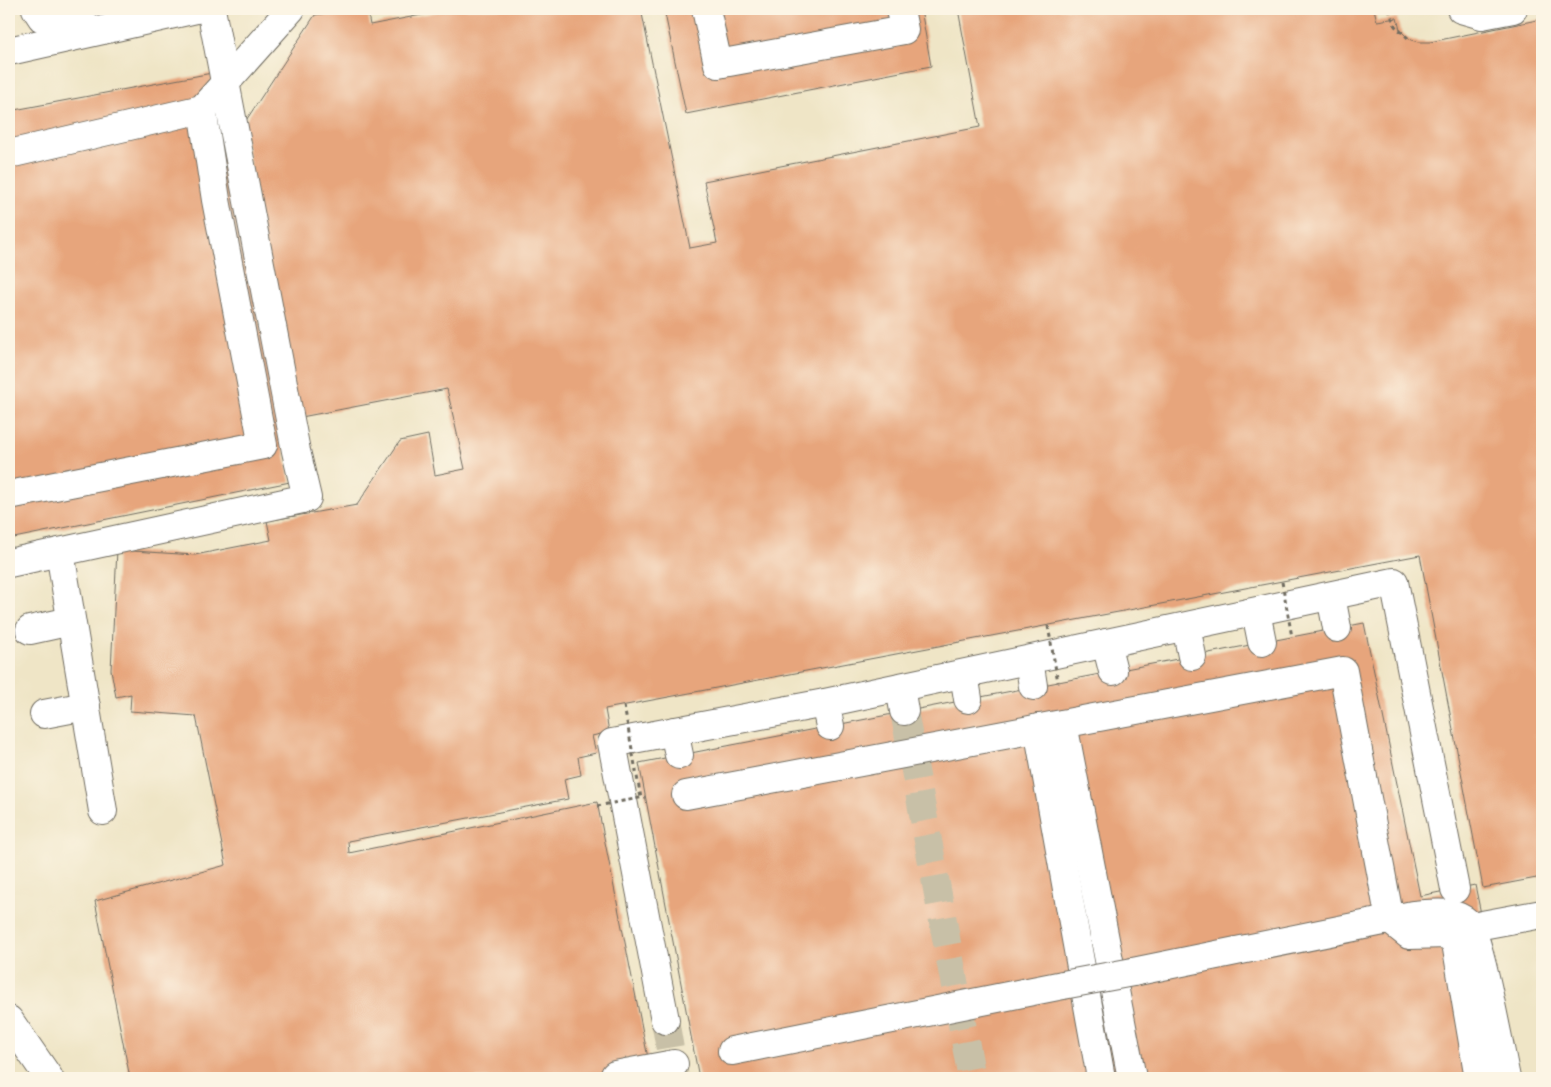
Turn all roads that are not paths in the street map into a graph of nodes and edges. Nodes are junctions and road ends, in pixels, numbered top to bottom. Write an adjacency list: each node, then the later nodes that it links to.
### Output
1 (36, 9): 9 (lane)
2 (211, 9): 14 (lane)
3 (291, 9): 11 (lane)
4 (706, 9): 5 (lane)
5 (900, 9)
6 (1461, 9): 7 (lane)
7 (1513, 9)
8 (180, 10): 9 (lane)
9 (106, 29): 10 (lane)
10 (9, 51)
11 (202, 109): 12 (lane); 13 (lane)
12 (9, 154)
13 (9, 495)
14 (60, 552): 15 (lane); 18 (lane)
15 (9, 564)
16 (1331, 596): 17 (lane); 20 (lane); 33 (lane)
17 (1256, 612): 19 (lane); 22 (lane)
18 (72, 621): 21 (lane); 28 (lane)
19 (1186, 627): 23 (lane); 24 (lane)
20 (1337, 628)
21 (30, 630)
22 (1262, 642)
23 (1106, 644): 25 (lane); 26 (lane)
24 (1192, 656)
25 (1029, 660): 27 (lane); 38 (lane)
26 (1113, 671)
27 (1046, 684)
28 (86, 706): 29 (lane); 32 (lane)
29 (44, 714)
30 (1050, 726): 31 (lane); 35 (lane); 43 (lane); 44 (lane)
31 (686, 795)
32 (103, 812)
33 (1455, 889)
34 (1542, 914): 36 (lane)
35 (1390, 920): 39 (lane, bridge); 45 (lane); 46 (lane)
36 (1482, 925)
37 (9, 1020): 42 (lane)
38 (665, 1020)
39 (732, 1051)
40 (682, 1067): 41 (lane)
41 (615, 1075)
42 (49, 1078)
43 (1101, 1078)
44 (1132, 1078)
45 (1479, 1078)
46 (1506, 1078)

